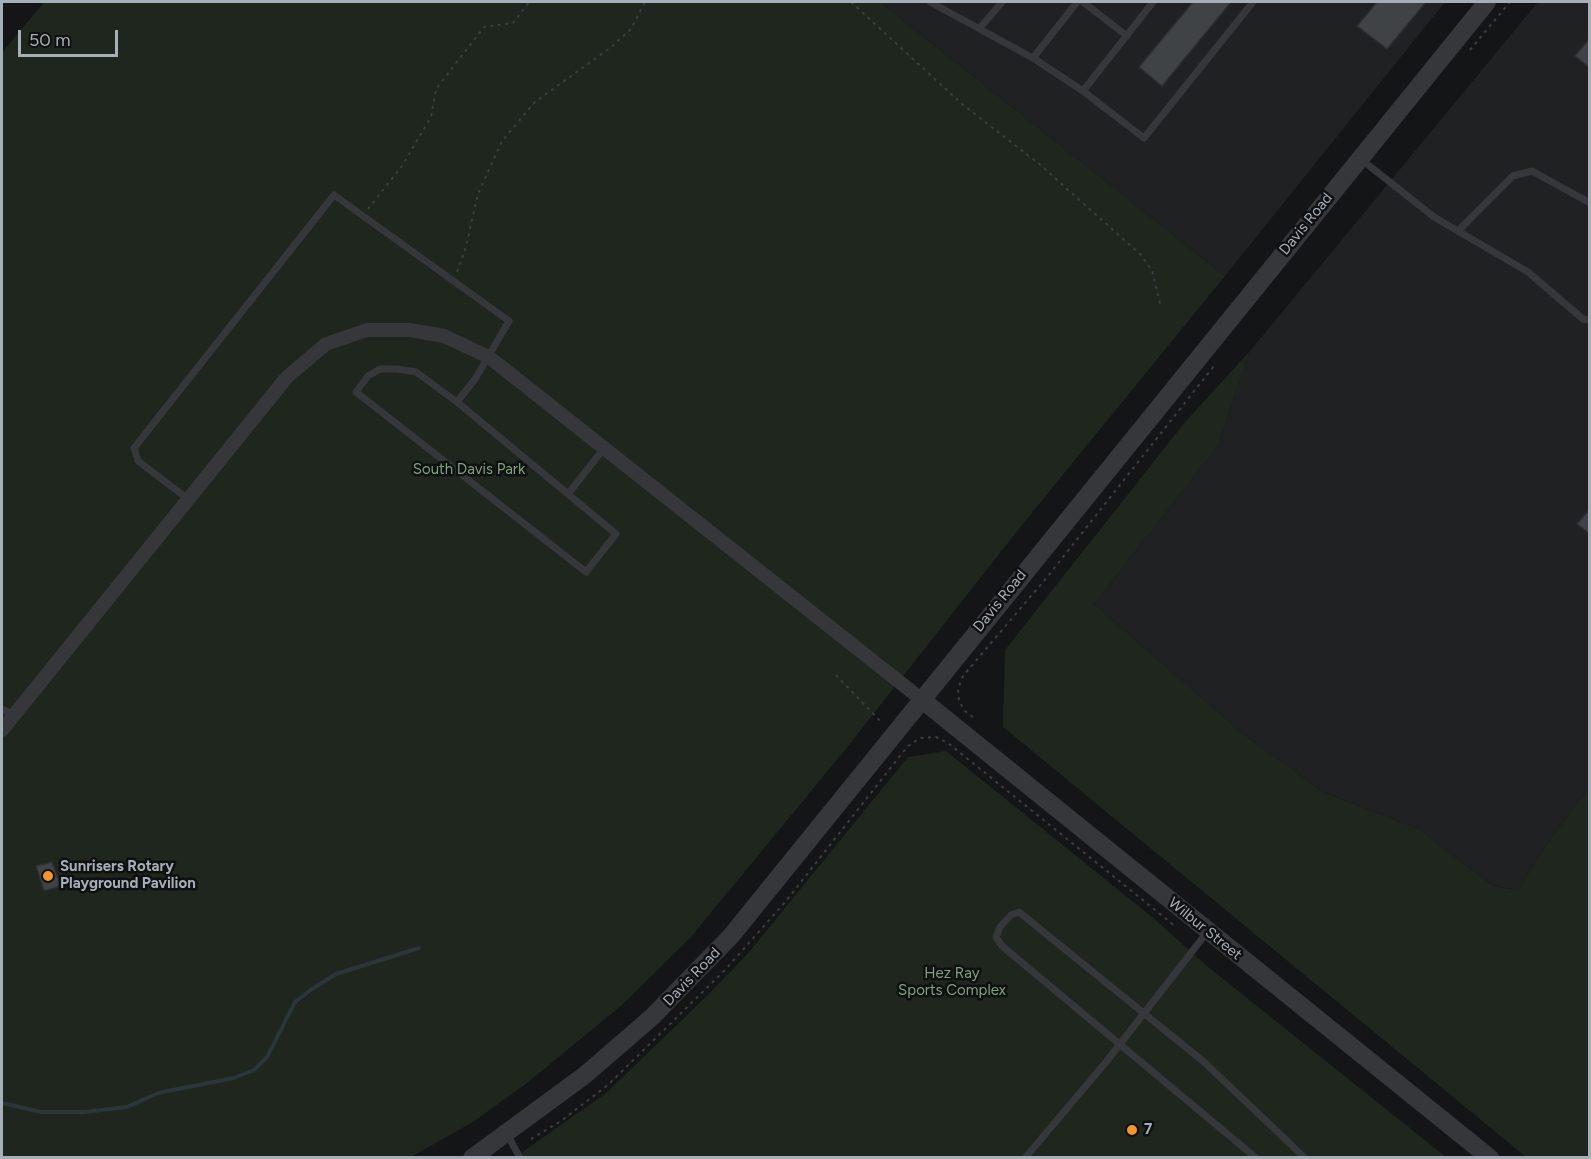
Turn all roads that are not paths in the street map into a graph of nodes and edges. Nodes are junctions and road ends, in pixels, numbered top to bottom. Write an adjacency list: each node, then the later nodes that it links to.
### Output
1 (1002, 2): 8 (lane)
2 (1077, 2): 10 (lane)
3 (1083, 2): 9 (lane)
4 (1153, 2): 9 (lane)
5 (1253, 2): 11 (lane)
6 (1486, 2): 12 (street, Davis Road)
7 (936, 3): 8 (lane)
8 (980, 28): 10 (lane)
9 (1127, 36): 11 (lane)
10 (1032, 58): 11 (lane)
11 (1083, 91)
12 (1360, 158): 14 (lane); 21 (street, Davis Road)
13 (1590, 203): 14 (lane)
14 (1458, 231): 15 (lane)
15 (1590, 320)
16 (489, 357): 17 (lane); 18 (street); 20 (street); 20 (lane)
17 (457, 402): 19 (lane); 19 (lane)
18 (605, 447): 19 (lane); 21 (street)
19 (568, 494)
20 (188, 499): 22 (street)
21 (921, 699): 24 (street, Wilbur Street); 27 (street, Davis Road)
22 (8, 712): 23 (street)
23 (2, 730)
24 (1208, 931): 25 (lane); 33 (street, Wilbur Street)
25 (1145, 1012): 26 (lane); 26 (lane); 32 (lane)
26 (1119, 1045): 30 (lane); 31 (lane)
27 (507, 1134): 28 (street, Davis Road); 29 (lane)
28 (472, 1158)
29 (520, 1158)
30 (1025, 1158)
31 (1256, 1158)
32 (1305, 1158)
33 (1490, 1158)

